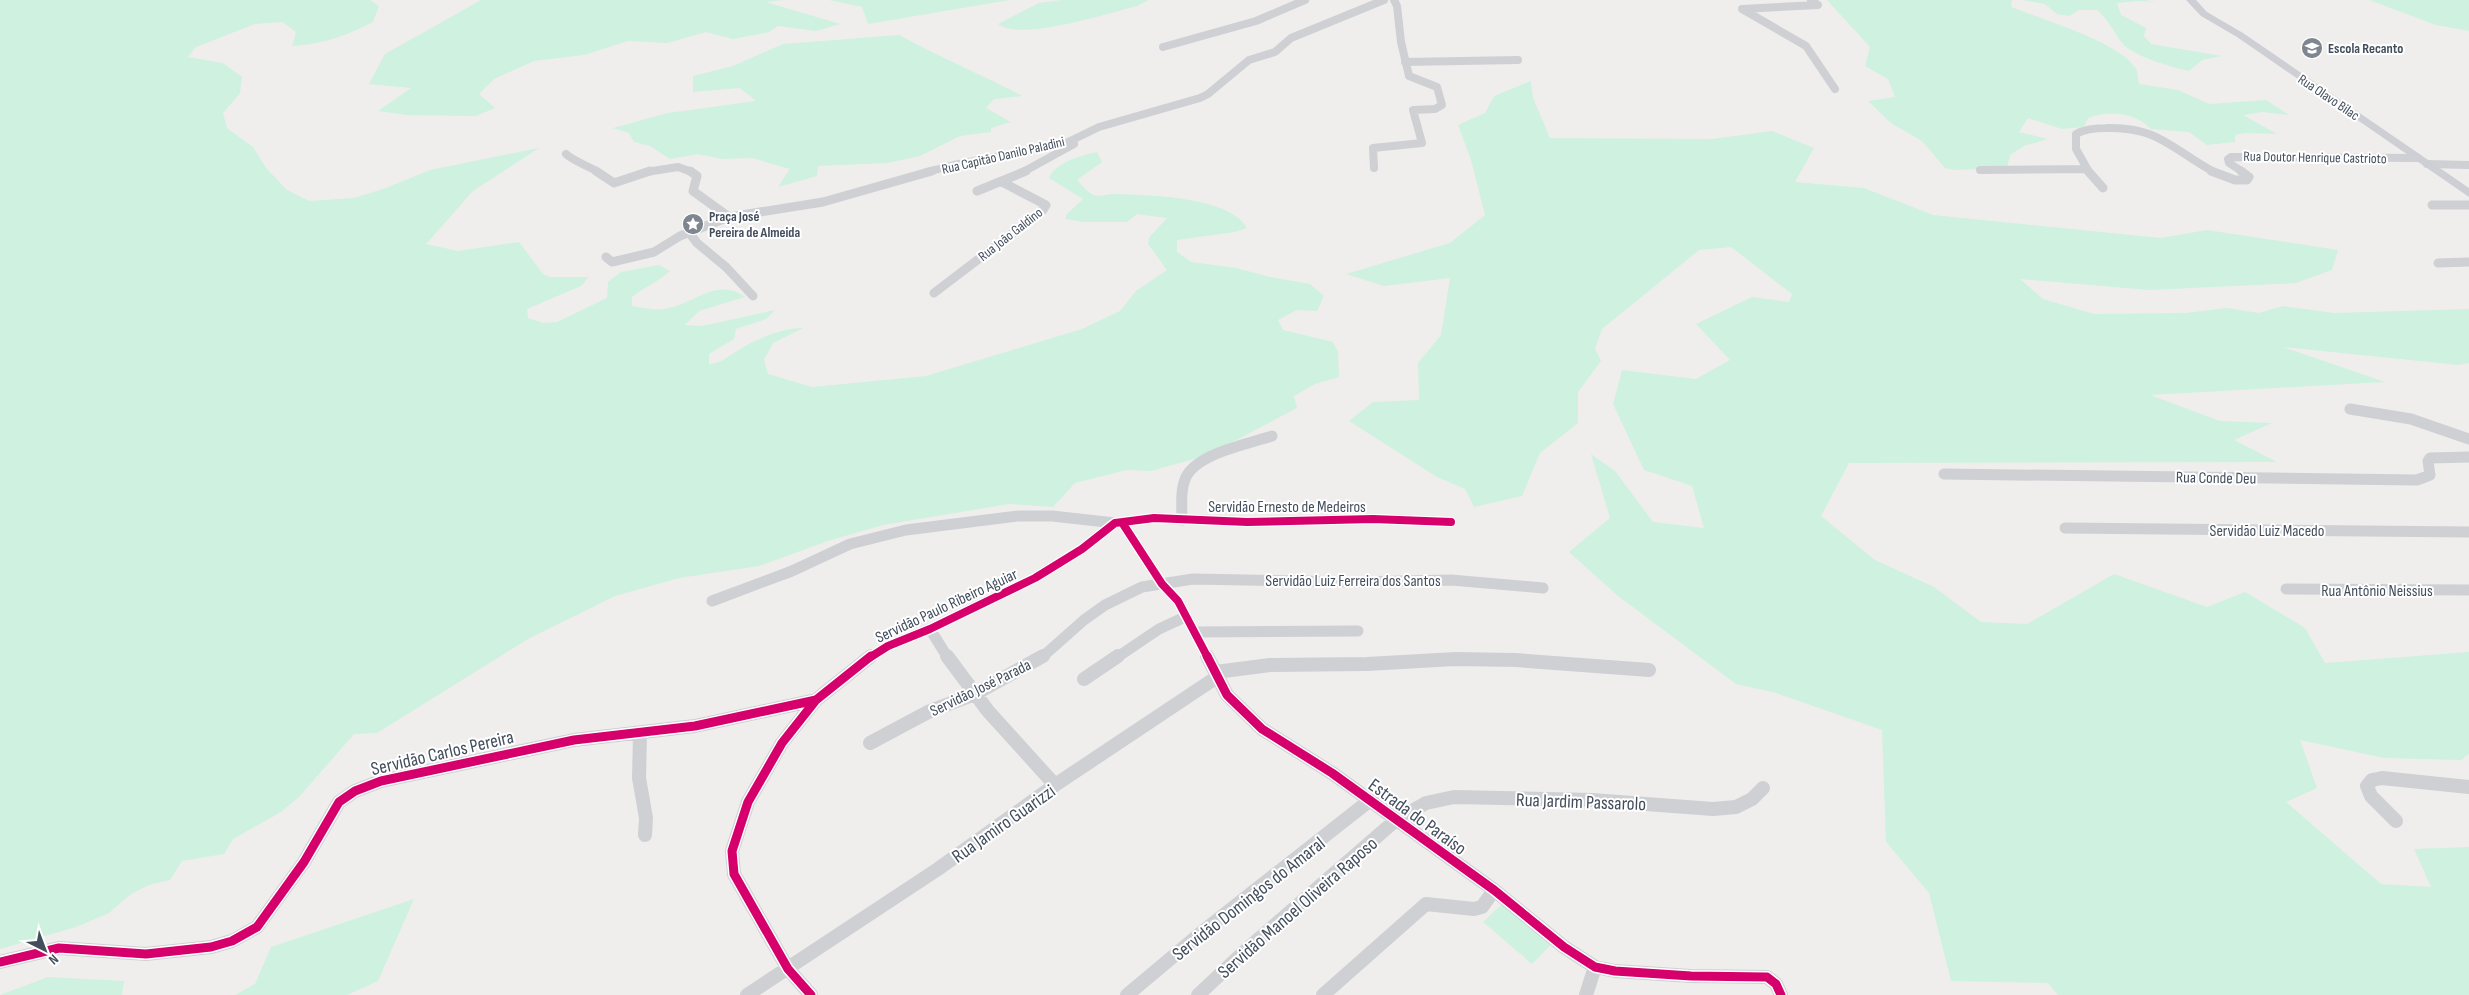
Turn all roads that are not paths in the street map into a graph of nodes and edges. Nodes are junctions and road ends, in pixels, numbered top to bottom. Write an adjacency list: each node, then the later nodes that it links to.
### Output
1 (1304, 0): 6 (street)
2 (1384, 0): 10 (street, Rua Capitão Danilo Paladini)
3 (1394, 0): 8 (street)
4 (1811, 0): 9 (street)
5 (2191, 0): 12 (main road, Rua Olavo Bilac)
6 (1163, 47)
7 (1518, 60): 8 (street)
8 (1405, 62): 14 (street)
9 (1835, 89)
10 (1086, 133): 17 (street); 23 (street, Rua Capitão Danilo Paladini)
11 (566, 154): 23 (street)
12 (2422, 161): 13 (street); 15 (street, Rua Doutor Henrique Castrioto); 20 (main road, Rua Olavo Bilac)
13 (2469, 165)
14 (1374, 168)
15 (2086, 169): 16 (street); 18 (street, Rua Doutor Henrique Castrioto)
16 (1980, 170)
17 (1002, 182): 19 (street); 28 (street, Rua João Galdino)
18 (2103, 188)
19 (977, 191)
20 (2469, 193)
21 (2432, 205): 22 (street)
22 (2469, 205)
23 (729, 217): 24 (street, Rua Capitão Danilo Paladini)
24 (689, 232): 25 (street, Rua Capitão Danilo Paladini); 29 (street)
25 (606, 257)
26 (2438, 262): 27 (street)
27 (2469, 262)
28 (934, 293)
29 (753, 296)
30 (2350, 409): 32 (street)
31 (1272, 436): 35 (street)
32 (2469, 439)
33 (2469, 457): 34 (street, Rua Conde Deu)
34 (1944, 474)
35 (1182, 520): 36 (street, Servidão Ernesto de Medeiros); 37 (street, Servidão Ernesto de Medeiros)
36 (1451, 522)
37 (1119, 523): 40 (street, Estrada do Paraíso); 44 (street); 46 (street, Servidão Paulo Ribeiro Aguiar)
38 (2066, 528): 39 (street, Servidão Luiz Macedo)
39 (2469, 532)
40 (1162, 584): 41 (street, Servidão Luiz Ferreira dos Santos); 45 (street, Estrada do Paraíso); 52 (street, Servidão José Parada)
41 (1543, 588)
42 (2286, 589): 43 (street, Rua Antônio Neissius)
43 (2469, 590)
44 (712, 601)
45 (1185, 617): 48 (street, Estrada do Paraíso); 51 (street)
46 (930, 629): 52 (street); 53 (street, Servidão Paulo Ribeiro Aguiar)
47 (1358, 631): 48 (street)
48 (1194, 632): 50 (street, Estrada do Paraíso)
49 (1649, 670): 50 (street)
50 (1217, 674): 56 (street, Rua Jamiro Guarizzi); 59 (street, Estrada do Paraíso)
51 (1084, 679)
52 (975, 694): 55 (street, Servidão José Parada); 56 (street)
53 (816, 700): 54 (street, Servidão Carlos Pereira); 66 (street, Servidão Paulo Ribeiro Aguiar)
54 (640, 734): 62 (street); 64 (street, Servidão Carlos Pereira)
55 (870, 743)
56 (1055, 785): 66 (street, Rua Jamiro Guarizzi)
57 (2469, 787): 61 (street)
58 (1763, 788): 60 (street, Rua Jardim Passarolo)
59 (1369, 801): 60 (street, Estrada do Paraíso); 69 (street, Servidão Domingos do Amaral)
60 (1396, 820): 63 (street, Estrada do Paraíso); 70 (street, Servidão Manoel Oliveira Raposo)
61 (2396, 822)
62 (645, 834)
63 (1494, 890): 65 (street, Estrada do Paraíso); 71 (street)
64 (0, 962)
65 (1595, 967): 72 (street); 73 (street, Estrada do Paraíso)
66 (788, 969): 67 (street, Rua Jamiro Guarizzi); 68 (street, Servidão Paulo Ribeiro Aguiar)
67 (747, 995)
68 (811, 995)
69 (1127, 995)
70 (1198, 995)
71 (1323, 995)
72 (1586, 995)
73 (1781, 995)

